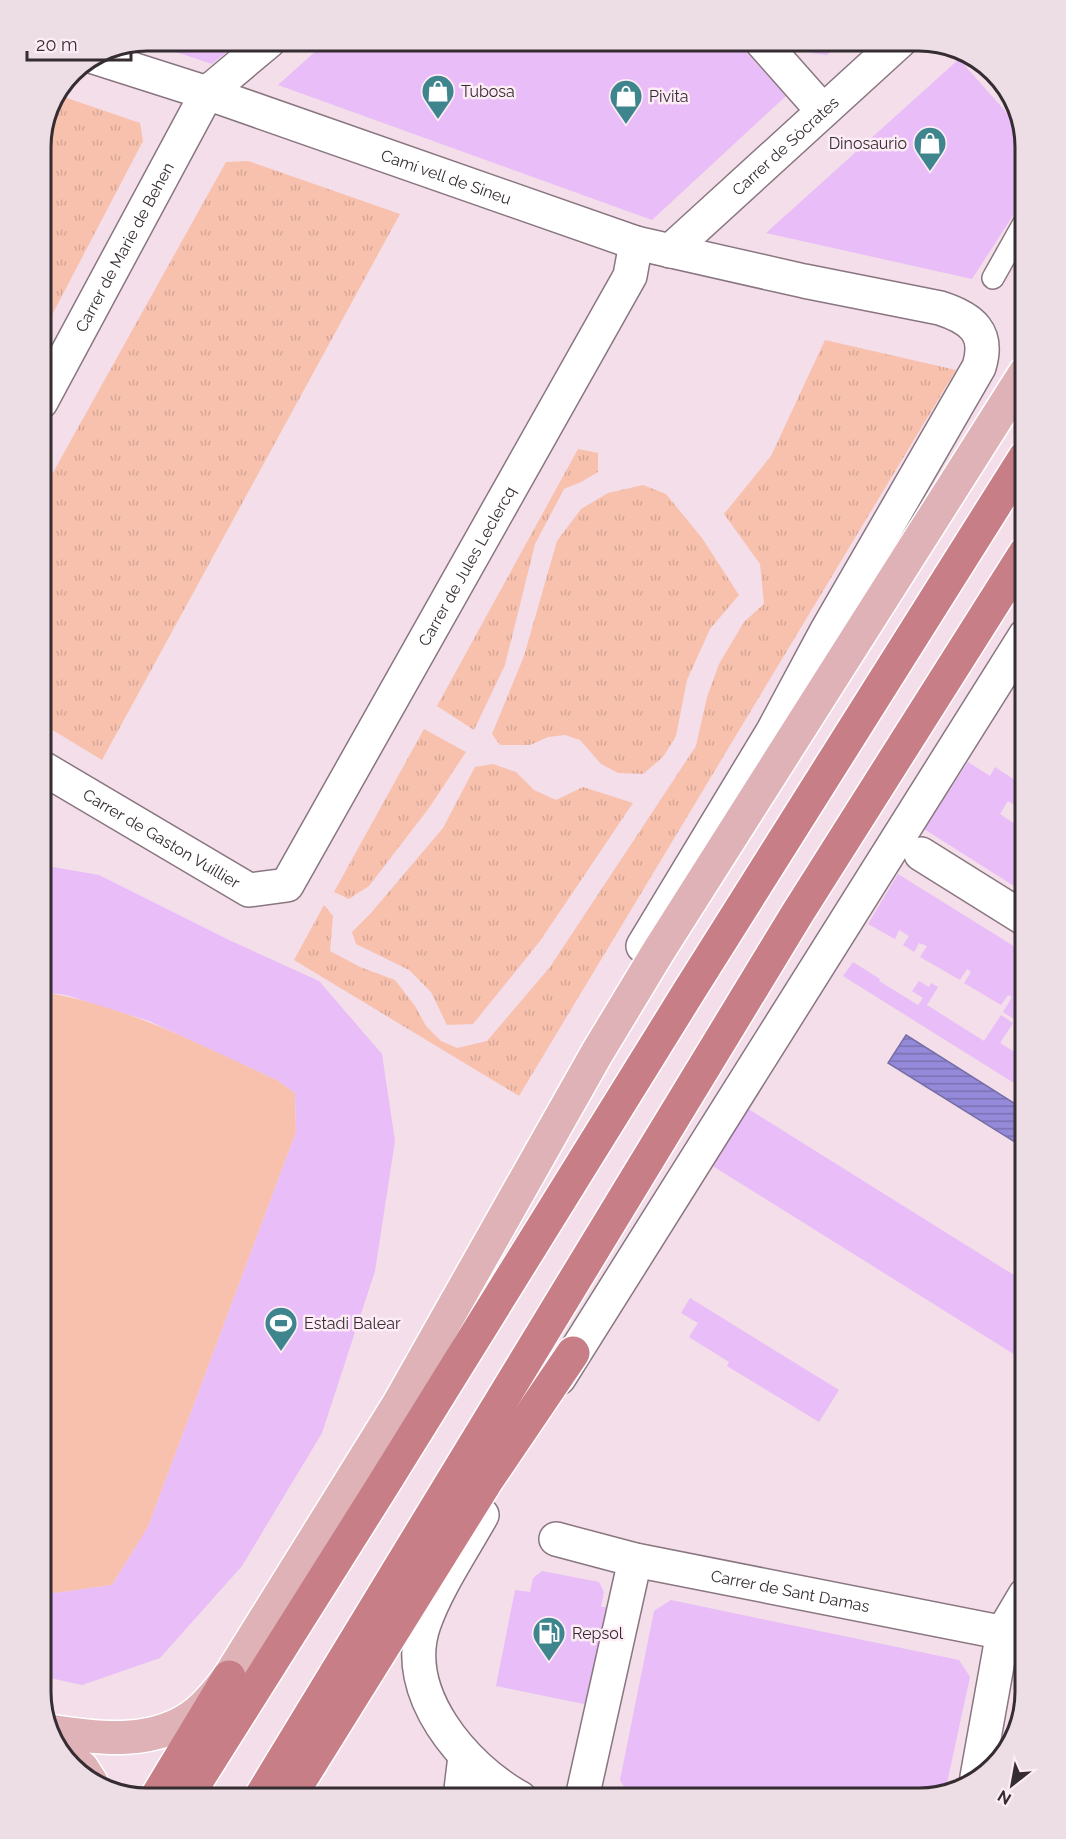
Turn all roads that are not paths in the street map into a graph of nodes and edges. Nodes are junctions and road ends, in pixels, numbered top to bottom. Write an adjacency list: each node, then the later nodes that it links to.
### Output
1 (256, 51): 5 (street)
2 (770, 51): 6 (street)
3 (889, 51): 6 (street, Carrer de Sòcrates)
4 (106, 61): 5 (street, Camí vell de Sineu)
5 (207, 93): 8 (street, Camí vell de Sineu); 11 (street, Carrer de Marie de Behen)
6 (823, 111): 9 (street, Carrer de Sòcrates)
7 (1015, 240): 10 (lane)
8 (636, 243): 9 (street, Camí vell de Sineu); 18 (street, Carrer de Jules Leclercq)
9 (670, 251): 20 (street, Camí vell de Sineu)
10 (993, 278)
11 (51, 383)
12 (1015, 390): 20 (main road)
13 (1015, 475): 30 (highway)
14 (1015, 570): 31 (highway)
15 (1015, 653): 21 (street)
16 (51, 773): 18 (street, Carrer de Gaston Vuillier)
17 (921, 854): 19 (street)
18 (287, 885)
19 (1015, 912)
20 (437, 1337): 25 (main road)
21 (573, 1353): 27 (street); 32 (highway)
22 (556, 1539): 23 (street, Carrer de Sant Damas)
23 (635, 1560): 24 (street, Carrer de Sant Damas); 35 (street)
24 (1014, 1634): 28 (street)
25 (229, 1677): 26 (main road); 29 (highway)
26 (60, 1732)
27 (465, 1756): 33 (street); 34 (street)
28 (980, 1766)
29 (162, 1788)
30 (192, 1788)
31 (266, 1788)
32 (295, 1788)
33 (461, 1788)
34 (505, 1788)
35 (584, 1788)

